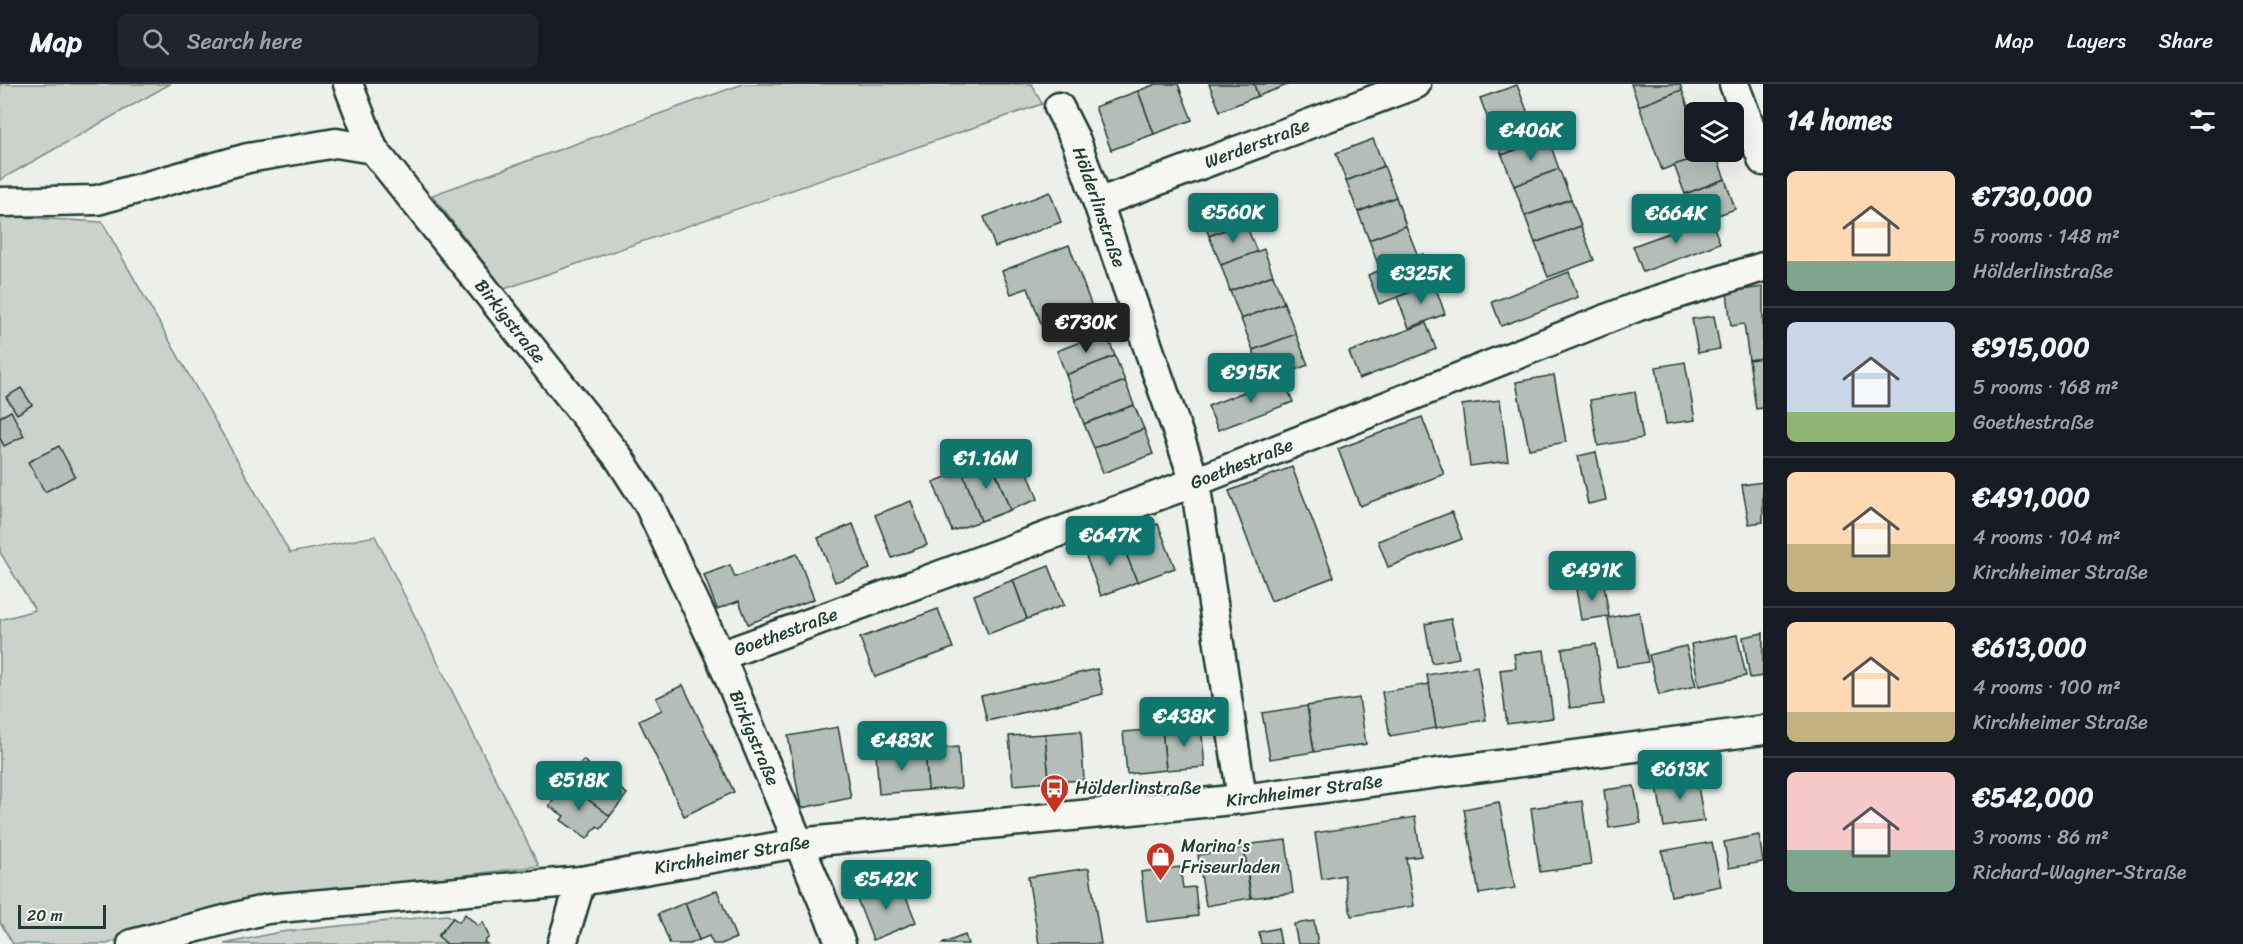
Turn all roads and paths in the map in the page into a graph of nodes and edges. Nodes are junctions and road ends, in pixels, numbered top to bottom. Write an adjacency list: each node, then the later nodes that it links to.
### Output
1 (348, 84): 5 (street, Birkigstraße)
2 (1416, 84): 8 (street, Werderstraße)
3 (1734, 84): 6 (street)
4 (1059, 107): 8 (street, Hölderlinstraße)
5 (373, 149): 7 (street); 11 (street, Birkigstraße)
6 (1763, 161)
7 (0, 202)
8 (1098, 203): 10 (street, Hölderlinstraße)
9 (1763, 267): 10 (street, Goethestraße)
10 (1196, 482): 11 (street, Goethestraße); 13 (street, Hölderlinstraße)
11 (720, 656): 14 (street, Birkigstraße)
12 (1763, 730): 13 (street, Kirchheimer Straße)
13 (1242, 799): 14 (street, Kirchheimer Straße)
14 (798, 843): 15 (street, Kirchheimer Straße); 18 (street, Birkigstraße)
15 (581, 881): 16 (street, Kirchheimer Straße); 17 (street)
16 (132, 944)
17 (562, 944)
18 (841, 944)

